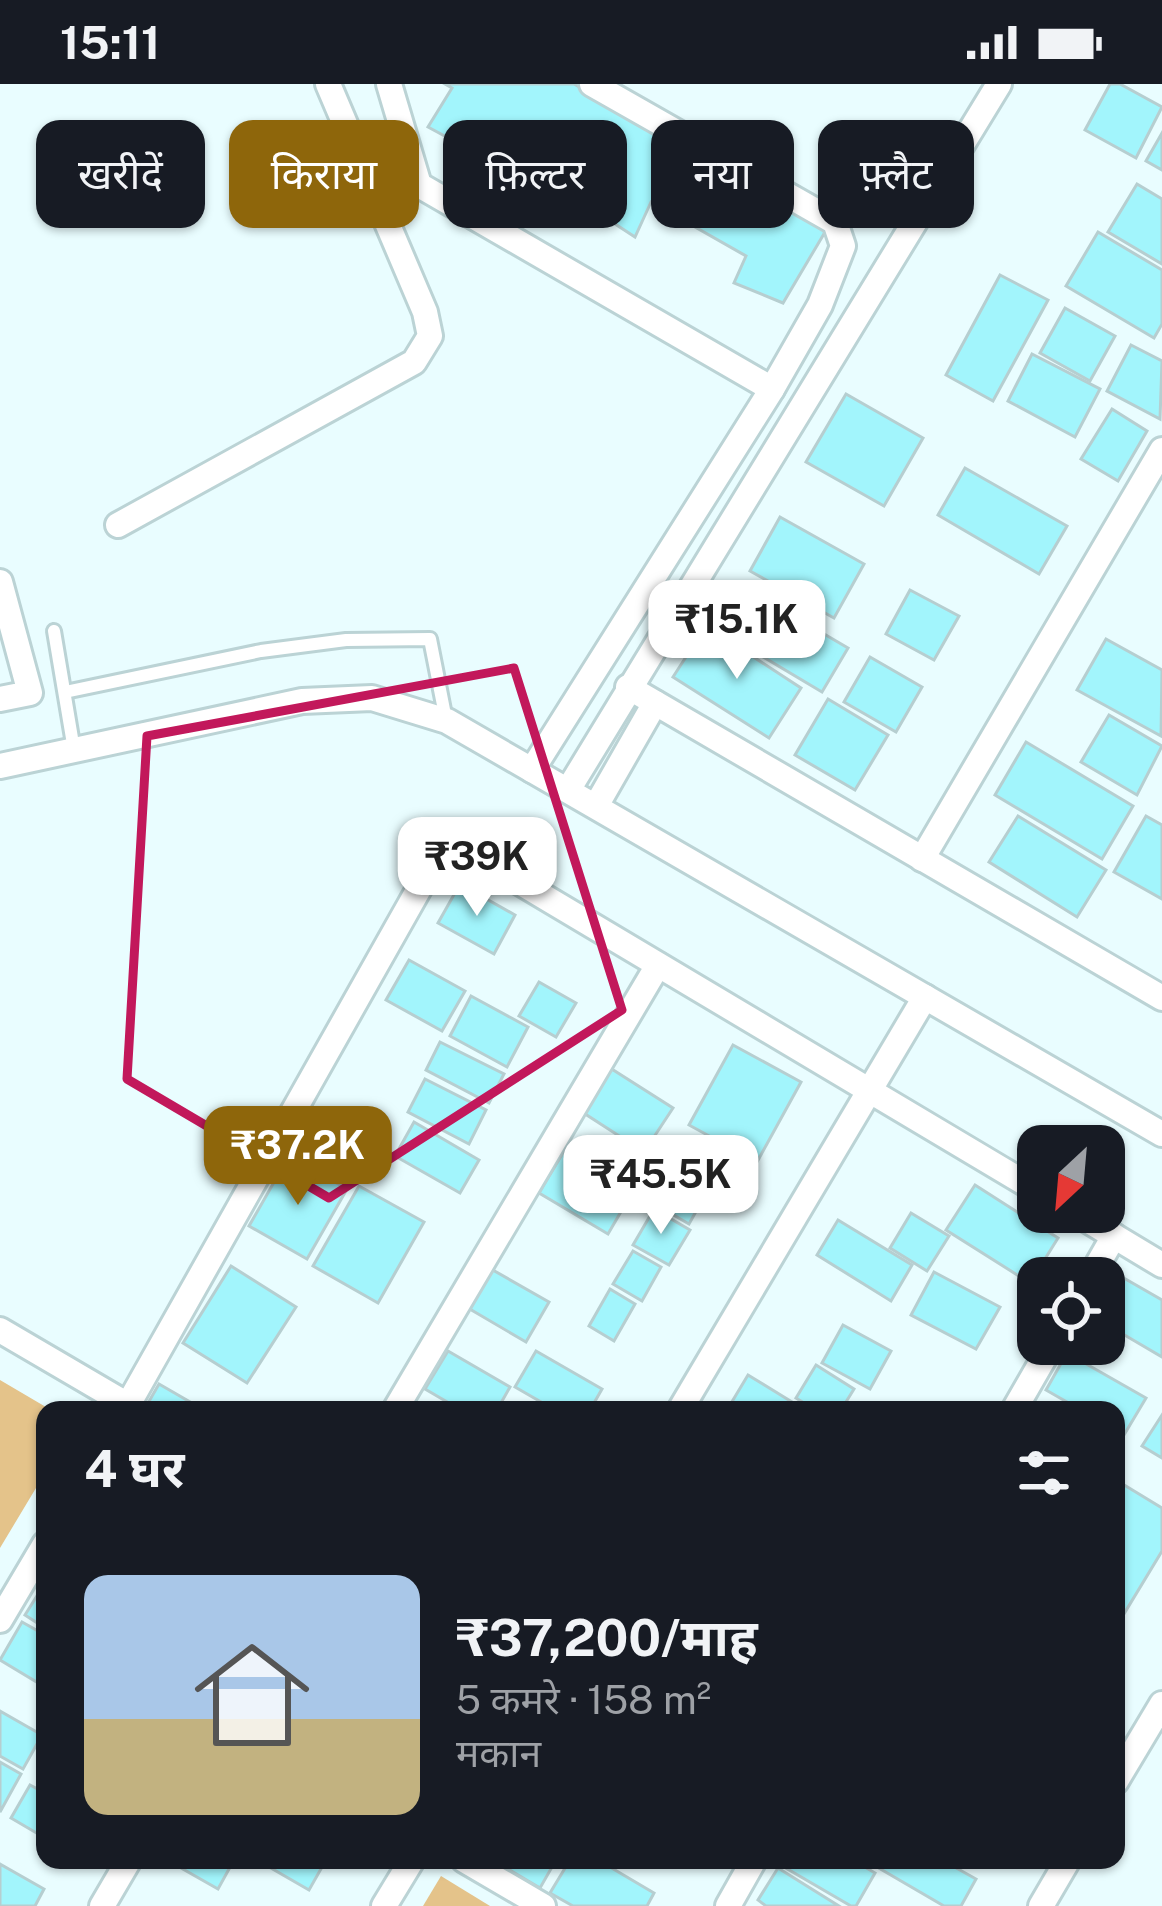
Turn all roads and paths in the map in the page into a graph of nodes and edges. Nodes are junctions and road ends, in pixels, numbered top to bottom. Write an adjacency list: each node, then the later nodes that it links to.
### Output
1 (328, 84): 7 (street)
2 (388, 84): 5 (street)
3 (592, 84): 5 (street)
4 (999, 84): 10 (street)
5 (772, 389): 17 (street)
6 (1162, 450): 20 (street)
7 (118, 525)
8 (0, 582): 12 (street)
9 (54, 631): 11 (lane)
10 (628, 687): 13 (street); 18 (street)
11 (64, 692): 14 (lane); 15 (lane)
12 (0, 699)
13 (656, 704): 19 (street); 20 (street)
14 (446, 722): 15 (street); 17 (street)
15 (74, 750): 16 (street)
16 (0, 766)
17 (532, 770): 18 (street)
18 (568, 790): 19 (street)
19 (596, 806): 22 (street)
20 (922, 859): 23 (street)
21 (658, 965): 24 (street); 34 (street); 35 (street)
22 (926, 997): 24 (street); 25 (street)
23 (1162, 998)
24 (870, 1091): 26 (street); 36 (street)
25 (1162, 1134)
26 (1017, 1178)
27 (1109, 1233): 28 (street)
28 (1114, 1236): 29 (street); 30 (street)
29 (1102, 1257)
30 (1162, 1265)
31 (0, 1330): 33 (street)
32 (1040, 1365): 37 (street)
33 (115, 1401)
34 (130, 1401)
35 (400, 1401)
36 (685, 1401)
37 (1019, 1401)
38 (36, 1559): 39 (street)
39 (0, 1620)
40 (1162, 1704): 41 (street)
41 (1125, 1766)
42 (124, 1869): 47 (street)
43 (407, 1869): 48 (street)
44 (479, 1869): 49 (street)
45 (749, 1869): 50 (street)
46 (1063, 1869): 51 (street)
47 (102, 1906)
48 (385, 1906)
49 (543, 1906)
50 (728, 1906)
51 (1041, 1906)

